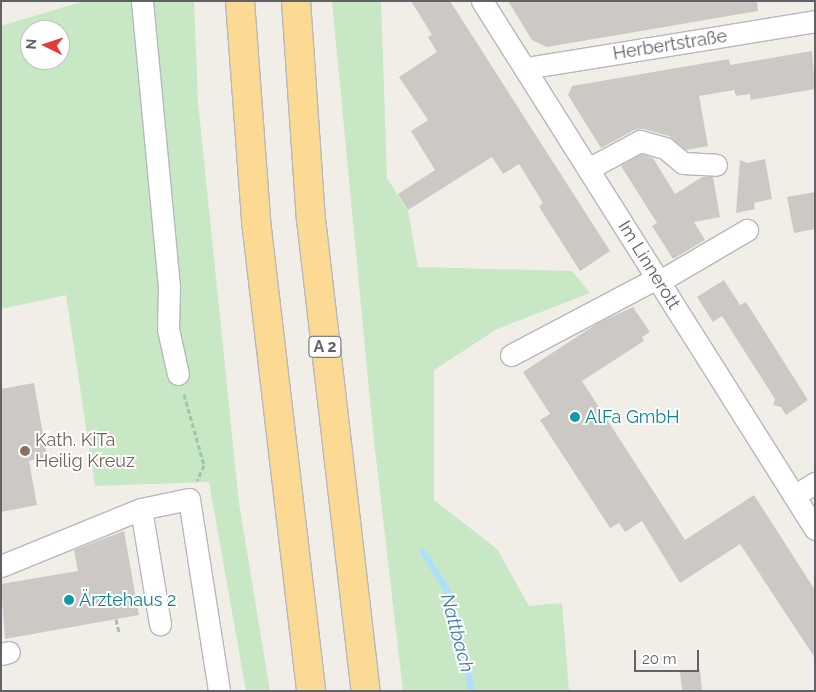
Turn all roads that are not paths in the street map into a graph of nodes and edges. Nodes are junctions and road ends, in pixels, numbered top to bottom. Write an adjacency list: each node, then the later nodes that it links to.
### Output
1 (142, 1): 12 (street)
2 (240, 1): 20 (highway)
3 (296, 1): 21 (highway, A 2)
4 (482, 1): 6 (street, Im Linnerott)
5 (815, 21): 6 (street, Herbertstraße)
6 (526, 68): 8 (street, Im Linnerott)
7 (716, 166): 8 (street)
8 (588, 169): 10 (street, Im Linnerott)
9 (746, 230): 10 (street)
10 (658, 280): 11 (street); 14 (street, Im Linnerott)
11 (511, 355)
12 (178, 374)
13 (815, 483): 14 (street)
14 (794, 496): 16 (street, Im Linnerott)
15 (141, 509): 17 (street); 18 (street); 19 (street)
16 (815, 529)
17 (1, 566)
18 (160, 624)
19 (219, 691)
20 (311, 691)
21 (366, 691)

